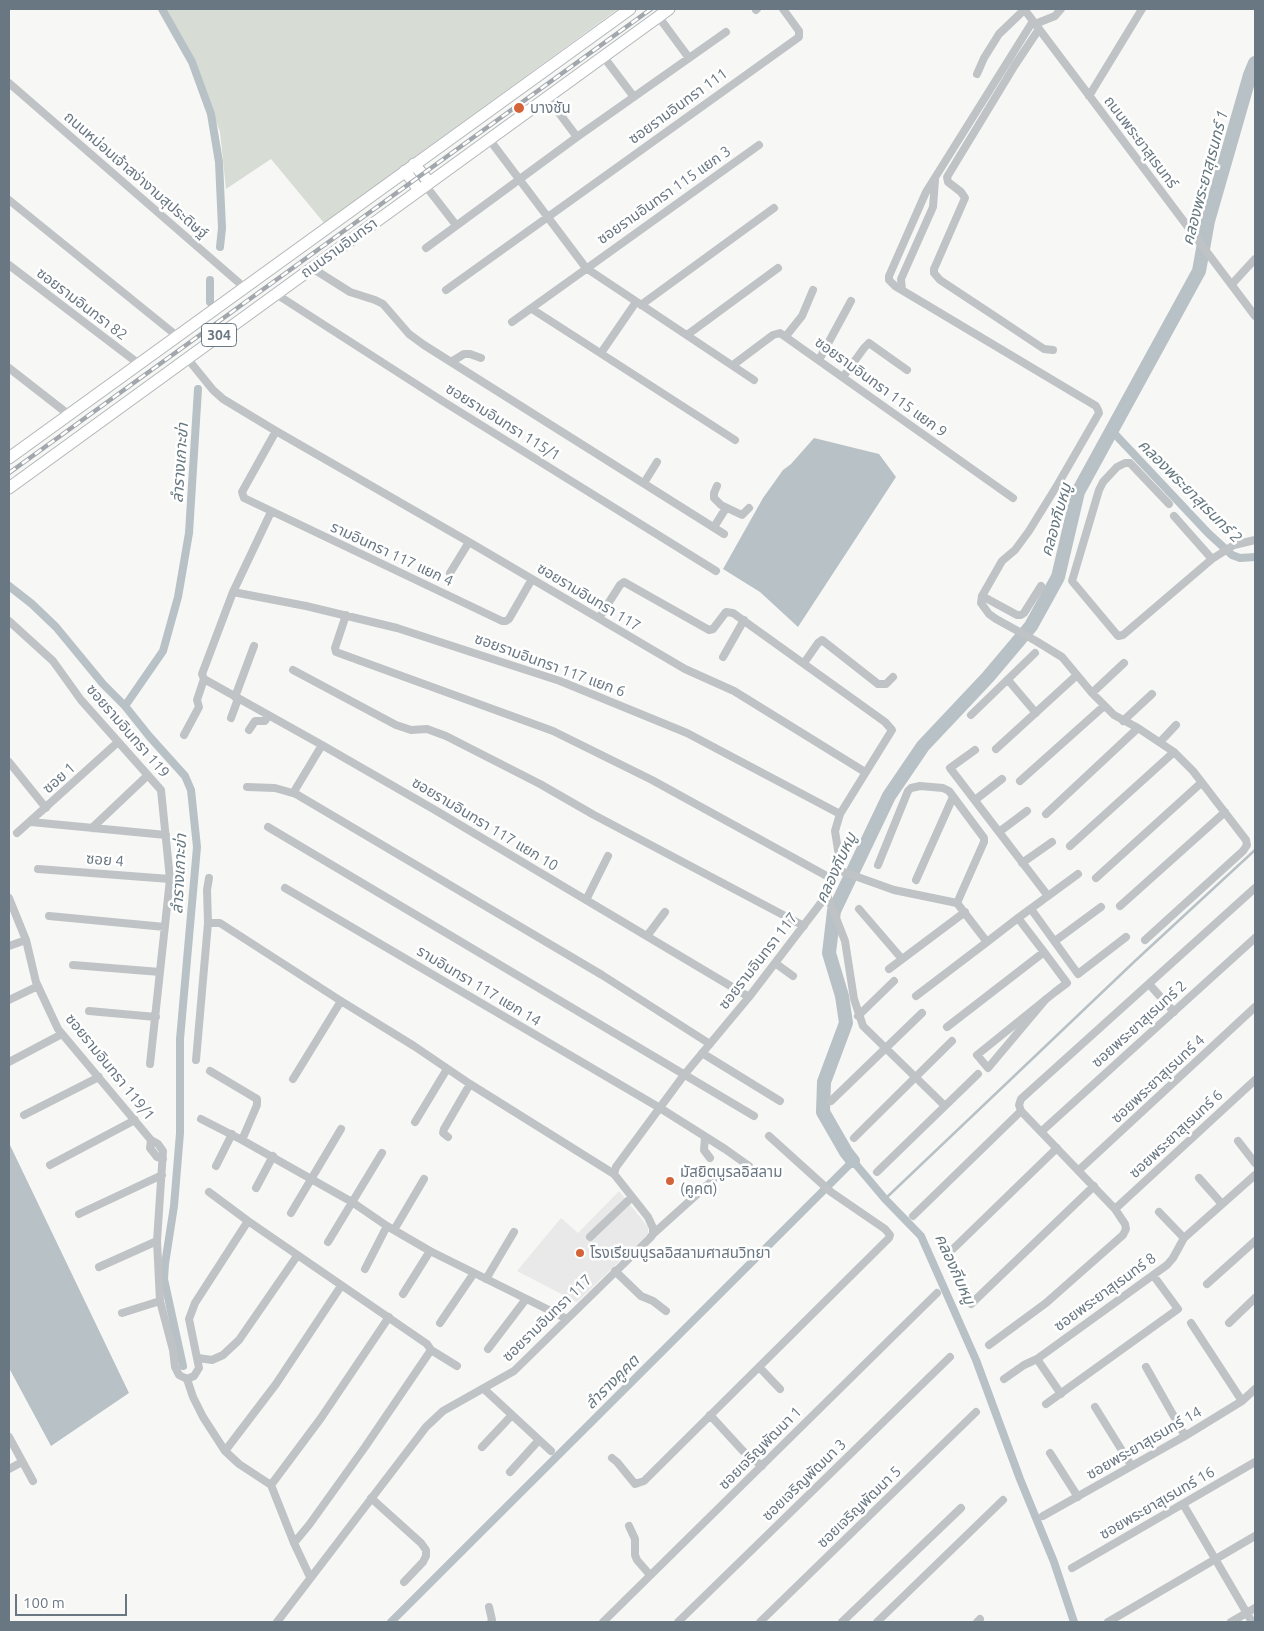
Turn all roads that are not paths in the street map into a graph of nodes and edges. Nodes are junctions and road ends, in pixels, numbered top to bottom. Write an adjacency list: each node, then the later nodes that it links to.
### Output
1 (630, 9): 20 (highway, ถนนรามอินทรา / 304)
2 (669, 9): 7 (highway, ถนนรามอินทรา / 304)
3 (783, 9): 26 (street, ซอยรามอินทรา 111)
4 (1024, 9): 8 (street, ถนนพระยาสุเรนทร์); 12 (street)
5 (1061, 9): 8 (street)
6 (1142, 9): 14 (street)
7 (658, 16): 10 (highway, ถนนรามอินทรา / 304); 11 (street)
8 (1036, 25): 14 (street, ถนนพระยาสุเรนทร์); 22 (street); 48 (street)
9 (726, 32): 11 (street)
10 (603, 56): 15 (highway, ถนนรามอินทรา / 304); 16 (street)
11 (689, 58): 16 (street)
12 (977, 74)
13 (9, 84): 35 (street, ถนนหม่อมเจ้าสง่างามสุประดิษฐ์)
14 (1089, 96): 34 (street, ถนนพระยาสุเรนทร์)
15 (547, 97): 17 (street); 18 (highway, ถนนรามอินทรา / 304)
16 (634, 97): 17 (street)
17 (577, 137): 21 (street)
18 (489, 139): 21 (street); 23 (highway, ถนนรามอินทรา / 304)
19 (759, 145): 32 (street, ซอยรามอินทรา 115 แยก 3)
20 (410, 167): 23 (highway); 35 (highway, ถนนรามอินทรา / 304)
21 (519, 180): 26 (street); 27 (street)
22 (935, 180): 38 (street); 38 (street)
23 (424, 186): 27 (street); 31 (highway, ถนนรามอินทรา / 304)
24 (9, 200): 46 (street)
25 (774, 208): 41 (street)
26 (546, 217): 32 (street); 36 (street)
27 (456, 225): 28 (street)
28 (426, 248)
29 (1255, 259): 34 (street)
30 (9, 265): 54 (street, ซอยรามอินทรา 82)
31 (312, 268): 39 (highway, ถนนรามอินทรา / 304); 53 (street)
32 (586, 268): 41 (street); 42 (street, ซอยรามอินทรา 115 แยก 3)
33 (778, 268): 45 (street)
34 (1232, 284): 43 (street, ถนนพระยาสุเรนทร์)
35 (245, 288): 46 (highway, ถนนรามอินทรา / 304)
36 (446, 290)
37 (813, 290): 47 (street)
38 (902, 290): 84 (street)
39 (276, 294): 50 (highway, ถนนรามอินทรา / 304); 79 (street, ซอยรามอินทรา 115/1)
40 (851, 301): 52 (street)
41 (638, 304): 45 (street); 49 (street)
42 (532, 308): 44 (street, ซอยรามอินทรา 115 แยก 3); 49 (street)
43 (1255, 316)
44 (512, 322)
45 (687, 335): 55 (street)
46 (177, 336): 54 (highway, ถนนรามอินทรา / 304)
47 (786, 336): 52 (street, ซอยรามอินทรา 115 แยก 9); 55 (street)
48 (1053, 350)
49 (601, 353): 62 (street)
50 (187, 358): 61 (street, ซอยรามอินทรา 117); 67 (highway, ถนนรามอินทรา / 304)
51 (481, 358): 53 (street)
52 (819, 360): 58 (street, ซอยรามอินทรา 115 แยก 9)
53 (451, 362): 65 (street)
54 (139, 364): 60 (highway, ถนนรามอินทรา / 304)
55 (733, 366): 59 (street)
56 (9, 368): 60 (street)
57 (907, 370): 58 (street)
58 (844, 378): 68 (street, ซอยรามอินทรา 115 แยก 9)
59 (754, 380)
60 (68, 414): 63 (highway, ถนนรามอินทรา / 304)
61 (276, 431): 72 (street, รามอินทรา 117 แยก 4); 77 (street, ซอยรามอินทรา 117)
62 (735, 440)
63 (9, 458)
64 (657, 462): 65 (street)
65 (644, 483): 74 (street)
66 (717, 486): 70 (street)
67 (9, 488)
68 (1013, 498)
69 (1170, 504): 78 (street)
70 (726, 508): 71 (street); 74 (street)
71 (749, 508)
72 (271, 512): 81 (street, รามอินทรา 117 แยก 4); 83 (street)
73 (1174, 516): 78 (street)
74 (714, 527): 75 (street)
75 (724, 534)
76 (1255, 540): 78 (street)
77 (469, 542): 80 (street); 81 (street, ซอยรามอินทรา 117)
78 (1212, 560)
79 (716, 571)
80 (450, 573)
81 (532, 579): 86 (street, ซอยรามอินทรา 117)
82 (1041, 586): 84 (street)
83 (233, 592): 85 (street, ซอยรามอินทรา 117 แยก 6); 97 (street)
84 (982, 596): 95 (street)
85 (346, 614): 131 (street, ซอยรามอินทรา 117 แยก 6); 150 (street)
86 (599, 618): 87 (street); 119 (street, ซอยรามอินทรา 117)
87 (744, 620): 91 (street); 93 (street)
88 (9, 621): 112 (street, ซอยรามอินทรา 119)
89 (254, 646): 101 (street)
90 (1035, 653): 98 (street)
91 (723, 656)
92 (1124, 662): 99 (street)
93 (804, 664): 96 (street); 119 (street)
94 (293, 670): 168 (street)
95 (1077, 675): 99 (street); 103 (street)
96 (893, 677)
97 (204, 679): 101 (street, ซอยรามอินทรา 117 แยก 10); 111 (street)
98 (1008, 680): 103 (street); 104 (street)
99 (1092, 693): 102 (street)
100 (1152, 694): 107 (street)
101 (237, 698): 105 (street, ซอยรามอินทรา 117 แยก 10); 106 (street)
102 (1104, 706): 107 (street); 122 (street)
103 (1036, 713): 115 (street)
104 (971, 715)
105 (268, 716): 110 (street); 114 (street, ซอยรามอินทรา 117 แยก 10)
106 (231, 718)
107 (1122, 721): 109 (street)
108 (1176, 725): 113 (street)
109 (1138, 728): 113 (street); 132 (street)
110 (249, 730)
111 (184, 735)
112 (118, 742): 120 (street, ซอยรามอินทรา 119); 128 (street, ซอย 1)
113 (1160, 742): 117 (street)
114 (322, 744): 125 (street); 157 (street, ซอยรามอินทรา 117 แยก 10)
115 (996, 749)
116 (975, 750): 127 (street)
117 (1174, 752): 123 (street); 140 (street)
118 (9, 762): 128 (street)
119 (865, 772): 131 (street, ซอยรามอินทรา 117)
120 (148, 775): 135 (street); 138 (street, ซอยรามอินทรา 119)
121 (1002, 779): 127 (street)
122 (1020, 781)
123 (1201, 782): 130 (street); 148 (street)
124 (247, 787): 125 (street)
125 (296, 794): 202 (street)
126 (953, 797): 143 (street); 151 (street); 158 (street)
127 (975, 800): 136 (street)
128 (46, 808): 133 (street, ซอย 1)
129 (1027, 811): 136 (street)
130 (1225, 812): 160 (street); 174 (street)
131 (840, 814): 145 (street, ซอยรามอินทรา 117)
132 (1046, 814)
133 (31, 822): 135 (street); 137 (street, ซอย 1)
134 (268, 827): 211 (street)
135 (92, 828): 138 (street)
136 (999, 832): 142 (street)
137 (17, 833)
138 (166, 835): 149 (street, ซอยรามอินทรา 119)
139 (1052, 842): 142 (street)
140 (1070, 846)
141 (608, 856): 157 (street)
142 (1022, 863): 155 (street)
143 (878, 865)
144 (38, 869): 149 (street, ซอย 4)
145 (838, 870): 150 (street, ซอยรามอินทรา 117); 158 (street)
146 (1078, 874): 155 (street)
147 (209, 878): 167 (street)
148 (1096, 878)
149 (170, 879): 169 (street, ซอยรามอินทรา 119)
150 (834, 880): 154 (street, ซอยรามอินทรา 117)
151 (916, 880)
152 (285, 888): 220 (street, รามอินทรา 117 แยก 14)
153 (1255, 888): 186 (street)
154 (827, 895): 168 (street, ซอยรามอินทรา 117); 197 (street)
155 (1048, 896): 162 (street)
156 (9, 898): 173 (street, ซอยรามอินทรา 119/1)
157 (586, 900): 170 (street, ซอยรามอินทรา 117 แยก 10)
158 (957, 903): 164 (street)
159 (1101, 906): 175 (street)
160 (1120, 906)
161 (859, 908): 179 (street)
162 (1030, 909): 166 (street); 175 (street)
163 (665, 912): 170 (street)
164 (965, 912): 176 (street); 179 (street)
165 (49, 916): 169 (street)
166 (1018, 918): 176 (street); 178 (street)
167 (208, 923): 192 (street); 205 (street)
168 (804, 926): 180 (street, ซอยรามอินทรา 117)
169 (165, 927): 183 (street, ซอยรามอินทรา 119)
170 (647, 936): 189 (street, ซอยรามอินทรา 117 แยก 10)
171 (1126, 937): 175 (street)
172 (1255, 938): 195 (street, ซอยพระยาสุเรนทร์ 2)
173 (26, 940): 177 (street); 187 (street, ซอยรามอินทรา 119/1)
174 (1145, 940)
175 (1055, 941)
176 (987, 942): 188 (street)
177 (9, 946)
178 (1044, 952): 191 (street); 199 (street)
179 (902, 959): 182 (street)
180 (775, 963): 184 (street); 189 (street, ซอยรามอินทรา 117)
181 (73, 965): 183 (street)
182 (889, 969)
183 (160, 972): 198 (street, ซอยรามอินทรา 119)
184 (794, 976)
185 (894, 981): 197 (street)
186 (1149, 984): 195 (street); 221 (street)
187 (38, 986): 190 (street); 200 (street, ซอยรามอินทรา 119/1)
188 (916, 996)
189 (749, 997): 202 (street, ซอยรามอินทรา 117)
190 (9, 1000)
191 (1046, 1000): 191 (street)
192 (341, 1002): 208 (street); 214 (street)
193 (1255, 1007): 244 (street, ซอยพระยาสุเรนทร์ 4)
194 (89, 1011): 198 (street)
195 (1174, 1012): 228 (street, ซอยพระยาสุเรนทร์ 2)
196 (922, 1013): 203 (street)
197 (858, 1016): 203 (street)
198 (156, 1017): 207 (street, ซอยรามอินทรา 119)
199 (947, 1027)
200 (62, 1034): 206 (street); 212 (street, ซอยรามอินทรา 119/1)
201 (952, 1042): 213 (street)
202 (710, 1044): 204 (street, ซอยรามอินทรา 117)
203 (885, 1048): 213 (street); 218 (street)
204 (702, 1054): 211 (street, ซอยรามอินทรา 117); 217 (street)
205 (196, 1060)
206 (9, 1062)
207 (150, 1064)
208 (447, 1069): 216 (street); 226 (street)
209 (210, 1071): 234 (street)
210 (978, 1074): 219 (street)
211 (684, 1075): 220 (street, ซอยรามอินทรา 117); 223 (street)
212 (99, 1077): 222 (street); 225 (street, ซอยรามอินทรา 119/1)
213 (915, 1077): 219 (street); 233 (street)
214 (293, 1079)
215 (1255, 1080): 259 (street, ซอยพระยาสุเรนทร์ 6)
216 (470, 1084): 232 (street); 246 (street)
217 (780, 1101)
218 (831, 1102)
219 (945, 1106): 245 (street)
220 (660, 1108): 231 (street, รามอินทรา 117 แยก 14); 246 (street, ซอยรามอินทรา 117)
221 (1021, 1111): 228 (street); 263 (street)
222 (24, 1116)
223 (754, 1116)
224 (201, 1118): 229 (street)
225 (135, 1120): 241 (street); 247 (street, ซอยรามอินทรา 119/1)
226 (415, 1122)
227 (341, 1129): 249 (street)
228 (1042, 1131): 236 (street)
229 (232, 1134): 234 (street); 242 (street)
230 (769, 1136): 304 (street)
231 (706, 1137): 239 (street); 243 (street, รามอินทรา 117 แยก 14)
232 (448, 1138)
233 (854, 1138)
234 (242, 1140): 238 (street)
235 (1238, 1141): 240 (street)
236 (1057, 1148): 244 (street); 273 (street)
237 (382, 1153): 257 (street)
238 (272, 1156): 249 (street); 254 (street)
239 (710, 1158)
240 (1255, 1163)
241 (50, 1165)
242 (216, 1166)
243 (749, 1166)
244 (1079, 1170): 253 (street)
245 (876, 1172)
246 (614, 1174): 256 (street)
247 (162, 1175): 261 (street); 270 (street, ซอยรามอินทรา 119/1)
248 (1255, 1175): 258 (street, ซอยพระยาสุเรนทร์ 8)
249 (312, 1178): 257 (street); 262 (street)
250 (1199, 1178): 258 (street)
251 (424, 1179): 265 (street)
252 (712, 1180): 267 (street, ซอยรามอินทรา 117)
253 (1094, 1186): 259 (street); 289 (street)
254 (256, 1188)
255 (209, 1192): 264 (street)
256 (632, 1198): 267 (street); 268 (street)
257 (352, 1202): 265 (street); 272 (street)
258 (1222, 1204): 269 (street, ซอยพระยาสุเรนทร์ 8)
259 (1115, 1209): 297 (street)
260 (1159, 1212): 269 (street)
261 (79, 1214)
262 (291, 1214)
263 (913, 1216)
264 (248, 1221): 275 (street); 301 (street)
265 (391, 1228): 274 (street); 277 (street)
266 (514, 1232): 281 (street)
267 (652, 1234): 278 (street, ซอยรามอินทรา 117)
268 (590, 1237)
269 (1184, 1238): 280 (street, ซอยพระยาสุเรนทร์ 8)
270 (157, 1241): 276 (street); 288 (street, ซอยรามอินทรา 119/1)
271 (1255, 1241): 282 (street)
272 (328, 1242)
273 (953, 1249)
274 (430, 1251): 279 (street); 285 (street)
275 (297, 1256): 283 (street); 301 (street)
276 (99, 1267)
277 (365, 1269)
278 (615, 1271): 290 (street); 293 (street, ซอยรามอินทรา 117)
279 (474, 1273): 281 (street); 295 (street)
280 (1153, 1275): 302 (street, ซอยพระยาสุเรนทร์ 8); 311 (street)
281 (486, 1279): 286 (street)
282 (1207, 1284)
283 (341, 1286): 292 (street); 323 (street)
284 (937, 1293): 329 (street, ซอยเจริญพัฒนา 1)
285 (403, 1294)
286 (526, 1299): 293 (street); 298 (street)
287 (1255, 1299): 294 (street)
288 (160, 1301): 291 (street); 306 (street, ซอยรามอินทรา 119/1)
289 (971, 1304)
290 (666, 1311)
291 (122, 1313)
292 (388, 1317): 299 (street); 333 (street)
293 (567, 1319): 310 (street, ซอยรามอินทรา 117)
294 (1229, 1322)
295 (440, 1323)
296 (1191, 1324): 312 (street)
297 (989, 1345)
298 (488, 1349)
299 (430, 1350): 303 (street); 342 (street)
300 (950, 1357): 354 (street, ซอยเจริญพัฒนา 3)
301 (198, 1358): 306 (street)
302 (1037, 1359): 307 (street, ซอยพระยาสุเรนทร์ 8); 311 (street)
303 (457, 1366)
304 (759, 1367): 308 (street); 317 (street)
305 (1146, 1367): 319 (street)
306 (187, 1379): 323 (street, ซอยรามอินทรา 119/1)
307 (1004, 1379)
308 (780, 1389)
309 (1255, 1389): 312 (street, ซอยพระยาสุเรนทร์ 14)
310 (484, 1390): 316 (street); 335 (street, ซอยรามอินทรา 117)
311 (1061, 1394): 313 (street)
312 (1242, 1401): 319 (street, ซอยพระยาสุเรนทร์ 14)
313 (1046, 1404)
314 (1095, 1407): 328 (street)
315 (976, 1412): 355 (street, ซอยเจริญพัฒนา 5)
316 (512, 1415): 320 (street); 321 (street)
317 (710, 1415): 325 (street); 329 (street)
318 (9, 1436): 326 (street)
319 (1185, 1436): 328 (street, ซอยพระยาสุเรนทร์ 14)
320 (539, 1440): 322 (street); 331 (street)
321 (482, 1447)
322 (551, 1451)
323 (225, 1452): 333 (street, ซอยรามอินทรา 119/1)
324 (1050, 1454): 334 (street)
325 (612, 1458)
326 (22, 1462): 330 (street); 332 (street)
327 (1255, 1462): 337 (street, ซอยพระยาสุเรนทร์ 16)
328 (1131, 1465): 334 (street, ซอยพระยาสุเรนทร์ 14)
329 (762, 1466): 345 (street, ซอยเจริญพัฒนา 1)
330 (9, 1469)
331 (510, 1472)
332 (33, 1482)
333 (271, 1485): 342 (street)
334 (1078, 1497): 339 (street, ซอยพระยาสุเรนทร์ 14)
335 (371, 1498): 346 (street, ซอยรามอินทรา 117); 347 (street)
336 (1003, 1500): 357 (street)
337 (1184, 1504): 343 (street); 344 (street, ซอยพระยาสุเรนทร์ 16)
338 (961, 1508): 356 (street)
339 (1043, 1516)
340 (629, 1526): 345 (street)
341 (1255, 1536): 343 (street)
342 (294, 1543): 346 (street)
343 (1216, 1560): 350 (street); 358 (street)
344 (1072, 1568)
345 (650, 1576): 353 (street, ซอยเจริญพัฒนา 1)
346 (310, 1577): 351 (street, ซอยรามอินทรา 117)
347 (404, 1582)
348 (489, 1607): 352 (street)
349 (1255, 1608): 350 (street)
350 (1246, 1613): 359 (street); 360 (street)
351 (277, 1622)
352 (491, 1622)
353 (603, 1622)
354 (678, 1622)
355 (760, 1622)
356 (842, 1622)
357 (877, 1622)
358 (1108, 1622)
359 (1231, 1622)
360 (1252, 1622)

